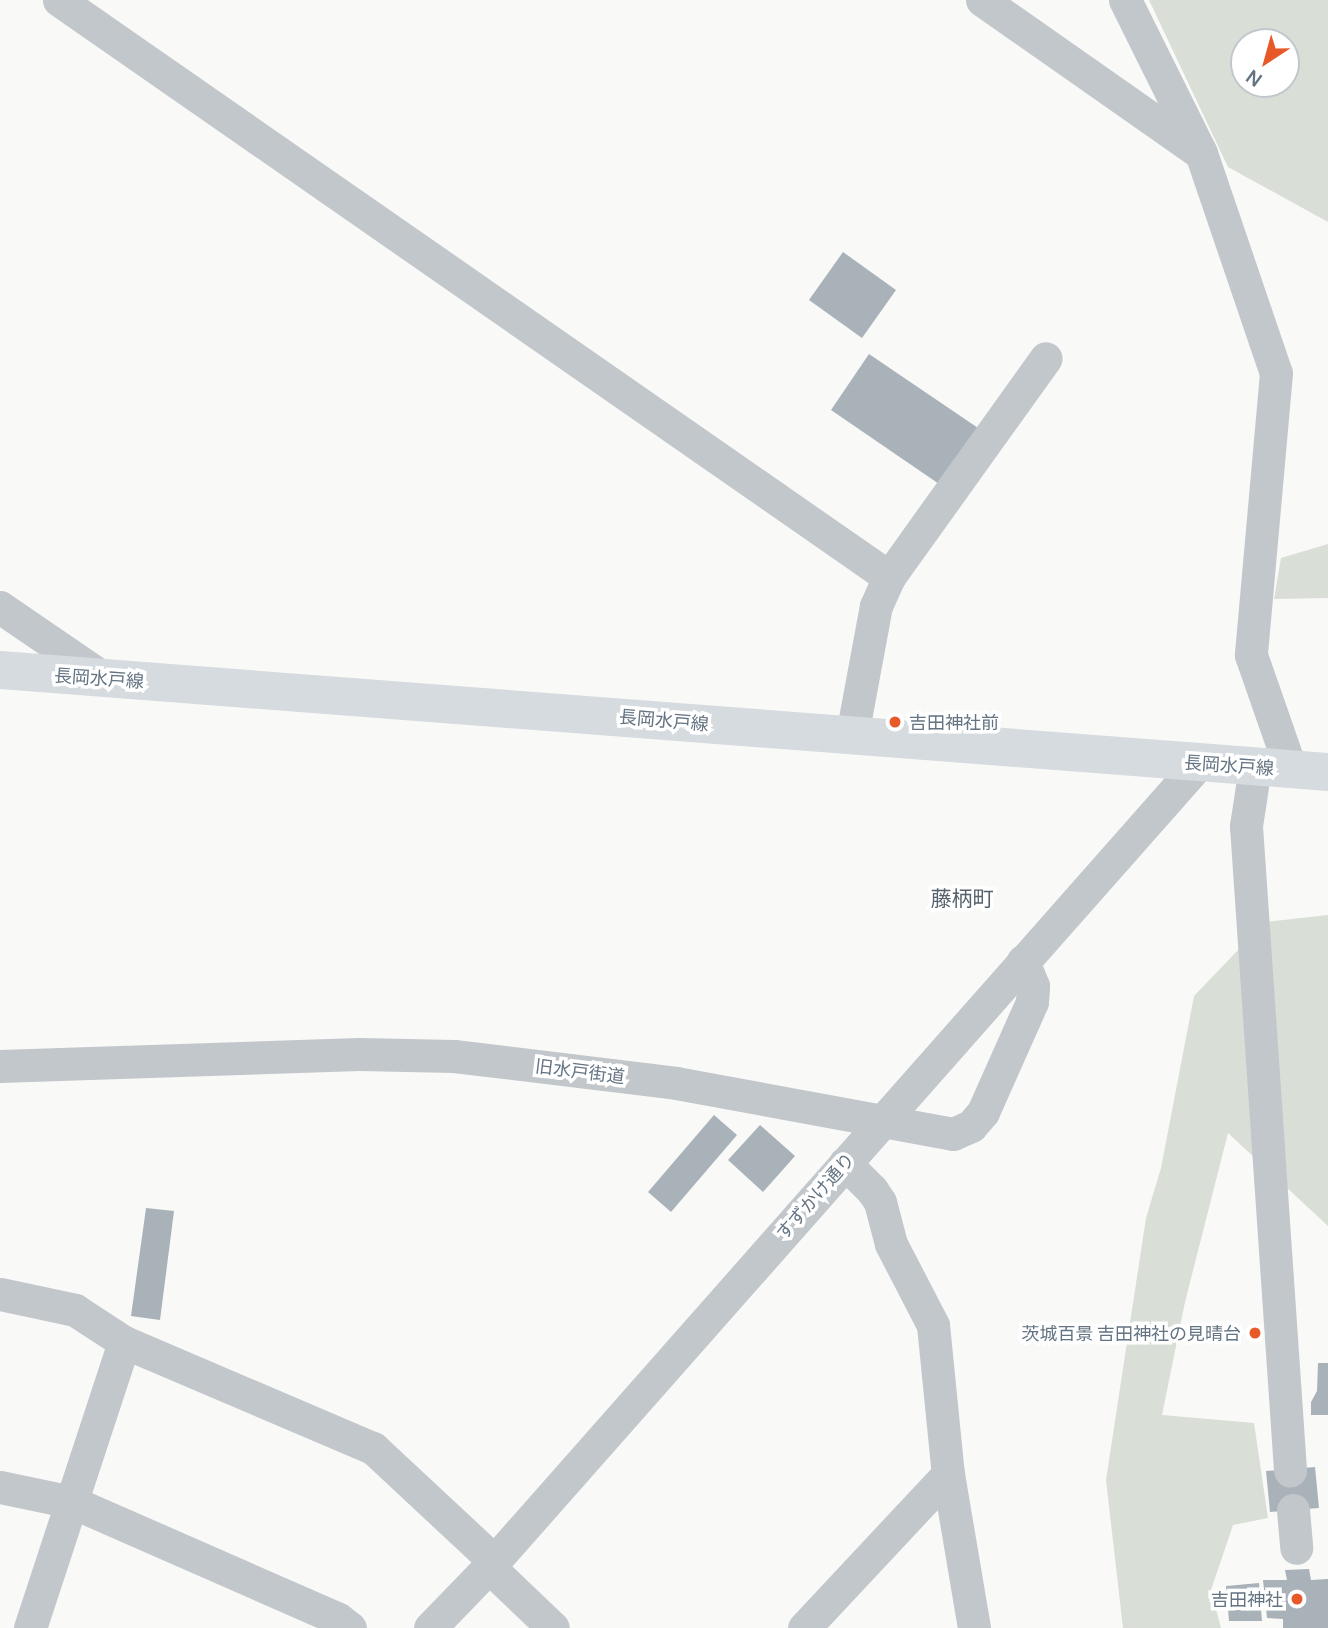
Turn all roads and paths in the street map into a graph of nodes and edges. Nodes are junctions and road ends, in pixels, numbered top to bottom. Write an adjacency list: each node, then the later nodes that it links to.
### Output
1 (59, 0): 6 (street)
2 (982, 0): 4 (street)
3 (1125, 0): 4 (street)
4 (1201, 153): 12 (street)
5 (1046, 358): 6 (street)
6 (889, 577): 10 (street)
7 (0, 607): 9 (street)
8 (0, 670): 9 (main road, 長岡水戸線)
9 (105, 679): 10 (main road, 長岡水戸線)
10 (852, 735): 11 (main road, 長岡水戸線)
11 (1199, 763): 12 (main road, 長岡水戸線); 13 (street, すずかけ通り)
12 (1291, 769): 19 (street)
13 (1023, 961): 15 (street, すずかけ通り); 15 (street, 旧水戸街道)
14 (0, 1066): 15 (street, 旧水戸街道)
15 (882, 1121): 16 (street, すずかけ通り)
16 (845, 1163): 20 (street); 25 (street, すずかけ通り)
17 (0, 1294): 18 (street)
18 (124, 1342): 22 (street); 25 (street)
19 (1290, 1470)
20 (948, 1474): 30 (street); 31 (street)
21 (0, 1487): 22 (street)
22 (72, 1502): 26 (street); 27 (street)
23 (1293, 1510): 24 (street)
24 (1296, 1548)
25 (491, 1564): 28 (street, すずかけ通り); 29 (street)
26 (30, 1628)
27 (349, 1628)
28 (430, 1628)
29 (553, 1628)
30 (804, 1628)
31 (974, 1628)

